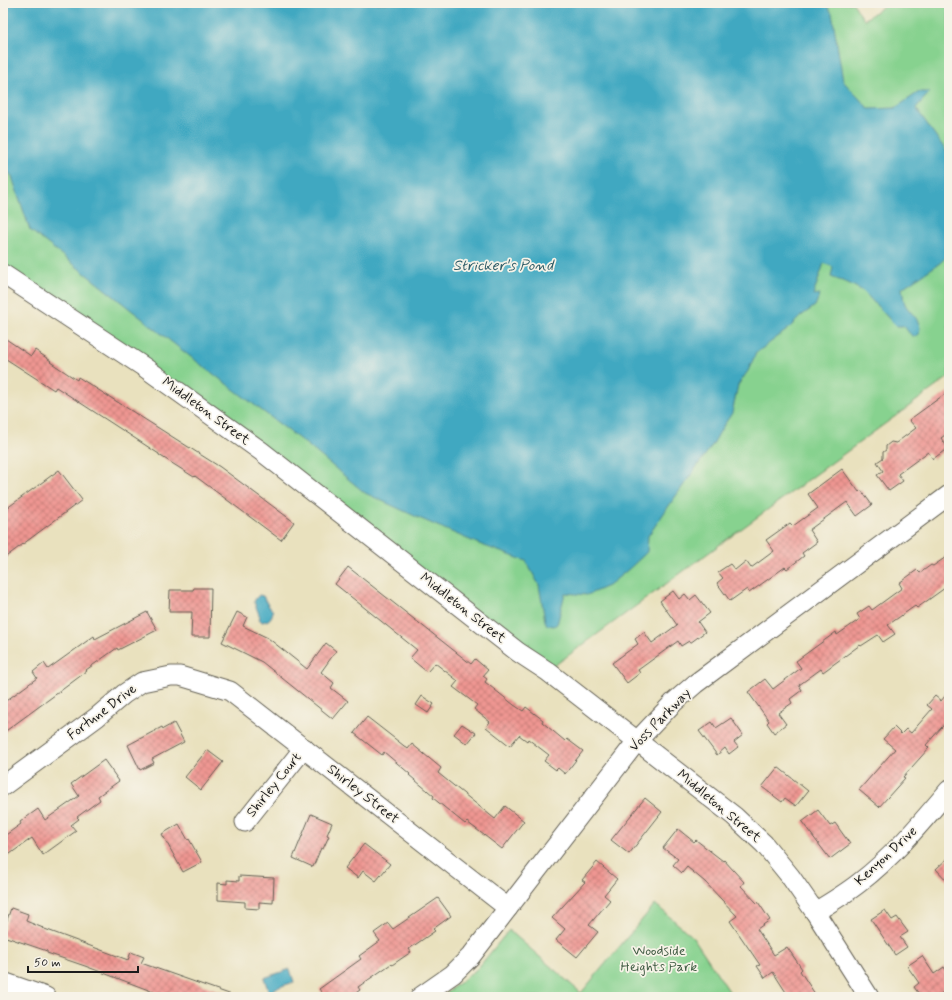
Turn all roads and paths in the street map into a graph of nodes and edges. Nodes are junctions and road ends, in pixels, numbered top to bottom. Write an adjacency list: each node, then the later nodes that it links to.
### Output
1 (3, 274): 4 (street, Middleton Street)
2 (949, 495): 4 (street, Voss Parkway)
3 (215, 686): 5 (street, Shirley Street); 6 (street, Fortune Drive)
4 (637, 741): 9 (street, Voss Parkway); 10 (street, Middleton Street)
5 (304, 748): 8 (street, Shirley Court); 9 (street, Shirley Street)
6 (3, 786)
7 (949, 790): 10 (street, Kenyon Drive)
8 (244, 822)
9 (508, 908): 13 (street, Voss Parkway)
10 (815, 912): 14 (street, Middleton Street)
11 (3, 982): 12 (street)
12 (46, 997)
13 (420, 997)
14 (869, 997)

